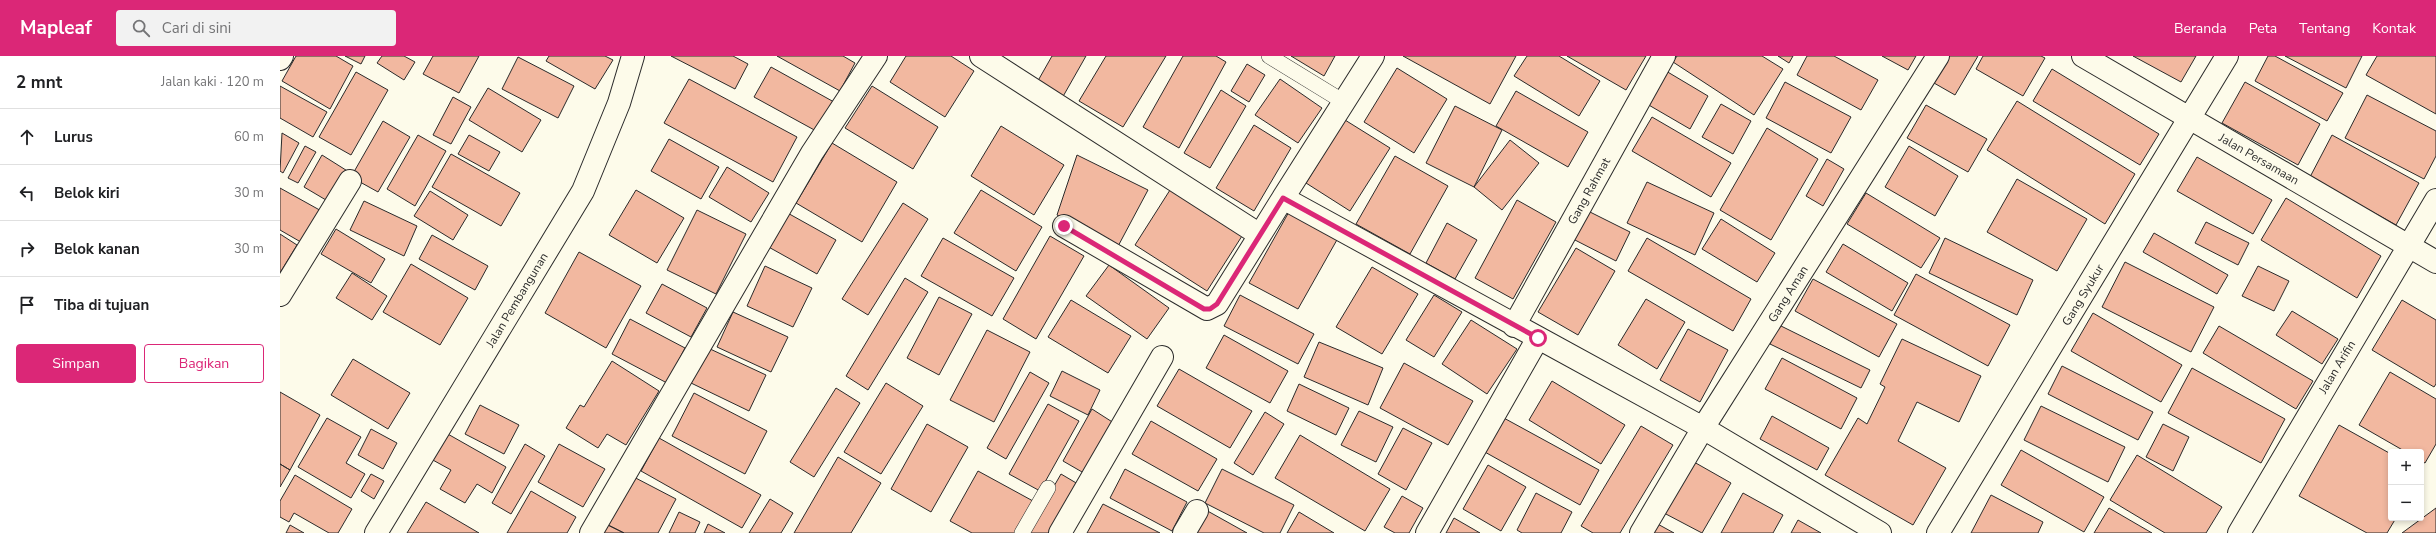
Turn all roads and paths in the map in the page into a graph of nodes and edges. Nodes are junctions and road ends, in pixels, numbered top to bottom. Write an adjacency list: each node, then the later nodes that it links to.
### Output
1 (282, 56): 11 (street)
2 (633, 56): 28 (street, Jalan Pembangunan)
3 (876, 56): 29 (street)
4 (981, 56): 18 (street)
5 (1269, 56): 12 (lane)
6 (1373, 56): 12 (street)
7 (1664, 56): 22 (street, Gang Rahmat)
8 (1938, 56): 25 (street, Gang Aman)
9 (2083, 56): 13 (street, Jalan Persamaan)
10 (2227, 56): 13 (street, Gang Syukur)
11 (280, 59)
12 (1344, 102): 15 (street)
13 (2190, 119): 19 (street, Jalan Persamaan); 36 (street, Gang Syukur)
14 (350, 181): 21 (street)
15 (1283, 198): 18 (street); 22 (street)
16 (2436, 200): 19 (street, Jalan Arifin)
17 (1064, 226): 18 (street)
18 (1260, 235)
19 (2408, 247): 20 (street, Jalan Persamaan); 37 (street, Jalan Arifin)
20 (2436, 262)
21 (280, 295)
22 (1514, 326): 23 (street)
23 (1538, 338): 25 (street); 33 (street)
24 (1162, 358): 31 (street)
25 (1703, 428): 34 (street, Gang Aman); 35 (street)
26 (1048, 488): 30 (lane)
27 (1198, 511): 32 (street)
28 (376, 533)
29 (591, 533)
30 (1022, 533)
31 (1060, 533)
32 (1184, 533)
33 (1427, 533)
34 (1641, 533)
35 (1880, 533)
36 (1938, 533)
37 (2239, 533)

